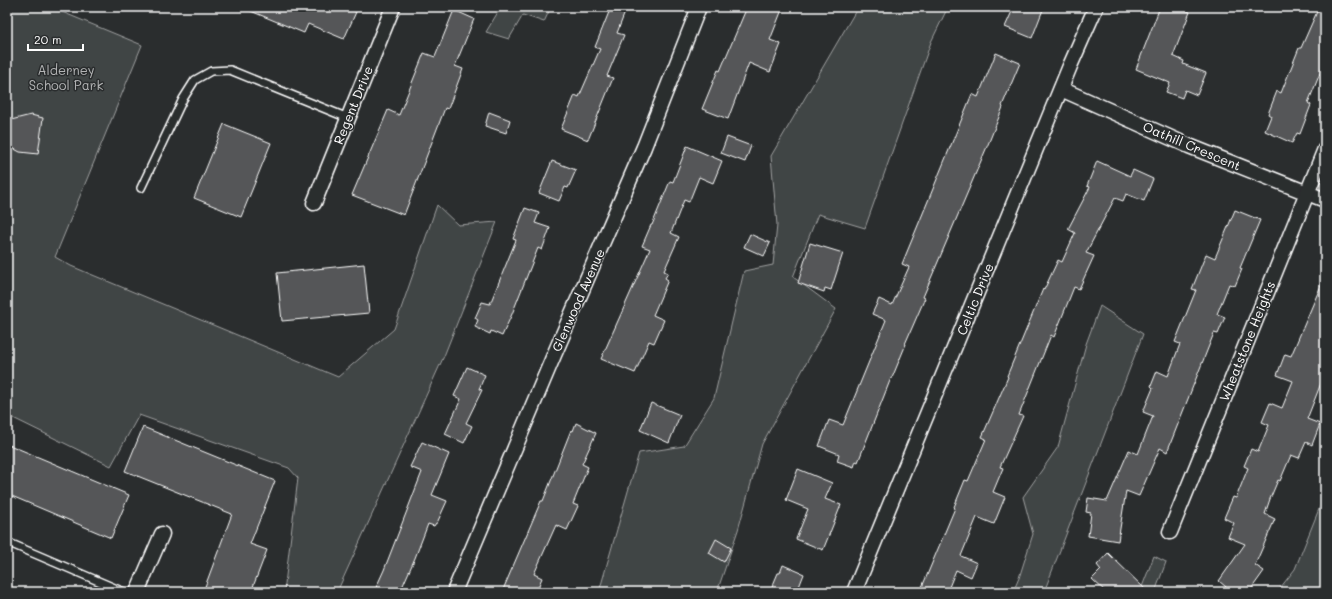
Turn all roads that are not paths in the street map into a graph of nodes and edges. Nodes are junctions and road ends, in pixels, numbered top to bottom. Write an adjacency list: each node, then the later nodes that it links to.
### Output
1 (393, 7): 5 (street, Regent Drive)
2 (699, 7): 16 (street, Glenwood Avenue)
3 (1096, 7): 4 (street, Celtic Drive)
4 (1061, 89): 8 (street, Oathill Crescent); 17 (street, Celtic Drive)
5 (348, 118): 7 (lane); 10 (street, Regent Drive)
6 (1325, 149): 8 (street, Wheatstone Heights)
7 (141, 188)
8 (1307, 193): 9 (street, Oathill Crescent); 11 (street, Wheatstone Heights)
9 (1325, 200)
10 (314, 203)
11 (1170, 532)
12 (162, 534): 15 (street)
13 (7, 542): 14 (lane)
14 (124, 592)
15 (137, 592)
16 (454, 592)
17 (854, 592)

